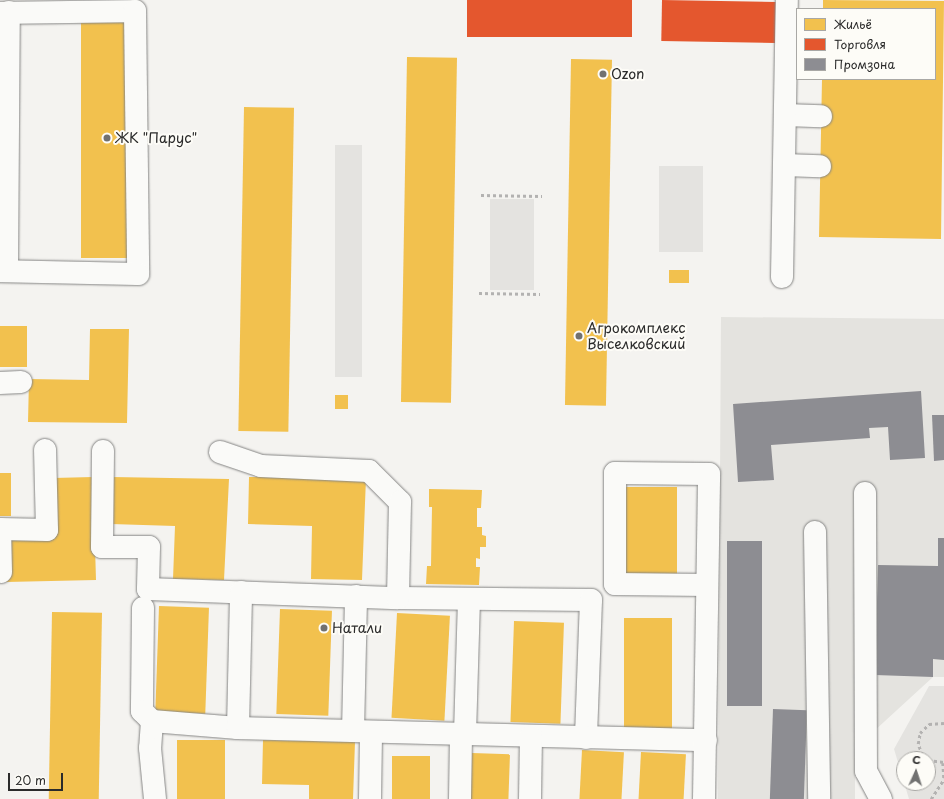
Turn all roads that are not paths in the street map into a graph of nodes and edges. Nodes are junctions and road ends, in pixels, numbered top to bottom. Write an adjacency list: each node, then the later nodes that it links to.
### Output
1 (790, 11): 3 (lane)
2 (5, 13): 8 (lane); 8 (lane)
3 (791, 68): 4 (lane)
4 (785, 115): 5 (lane); 6 (lane)
5 (821, 116)
6 (784, 165): 7 (lane); 9 (lane)
7 (820, 166)
8 (4, 271)
9 (782, 277)
10 (45, 450): 15 (lane)
11 (103, 451): 17 (lane)
12 (220, 452): 19 (lane)
13 (865, 492): 35 (lane)
14 (815, 532): 34 (lane)
15 (1, 572)
16 (707, 585): 16 (lane); 28 (lane)
17 (240, 592): 18 (lane); 23 (lane)
18 (356, 596): 19 (lane); 24 (lane)
19 (398, 598): 20 (lane)
20 (469, 599): 25 (lane); 27 (lane)
21 (143, 608): 22 (lane)
22 (152, 721): 23 (lane); 29 (lane)
23 (238, 728): 24 (lane)
24 (362, 732): 25 (lane); 30 (lane)
25 (463, 734): 26 (lane); 31 (lane)
26 (530, 737): 27 (lane); 32 (lane)
27 (586, 738): 28 (lane)
28 (706, 740): 33 (lane)
29 (155, 799)
30 (370, 799)
31 (460, 799)
32 (530, 799)
33 (704, 799)
34 (819, 799)
35 (881, 799)

